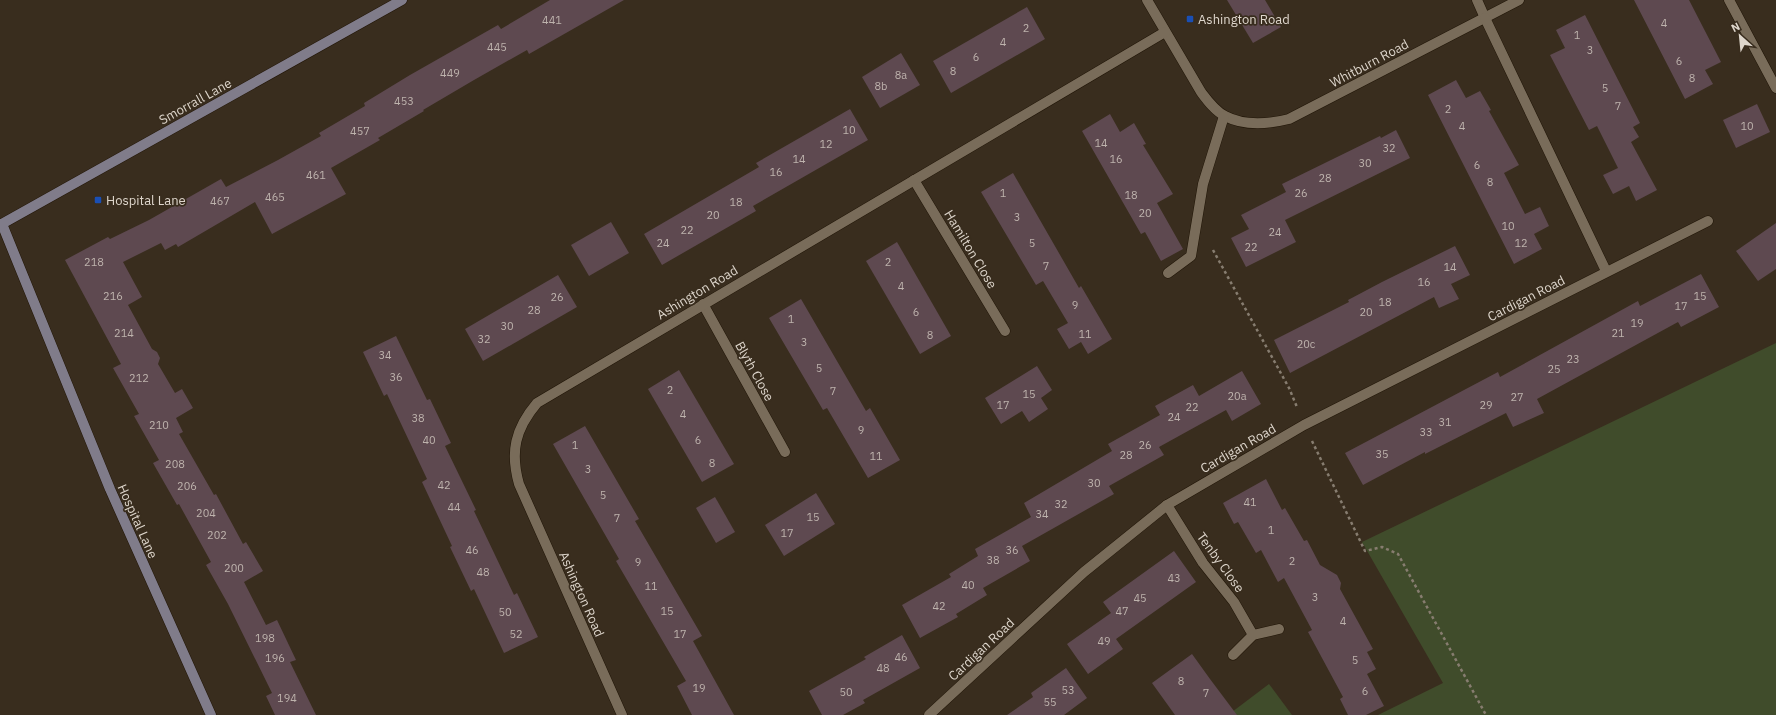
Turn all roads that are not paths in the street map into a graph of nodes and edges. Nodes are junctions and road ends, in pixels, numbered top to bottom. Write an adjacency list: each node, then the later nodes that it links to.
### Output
1 (402, 0): 12 (street, Smorrall Lane)
2 (1147, 0): 7 (street)
3 (1477, 0): 6 (street)
4 (1519, 0): 6 (street, Whitburn Road)
5 (1729, 0): 8 (street)
6 (1485, 18): 9 (street, Whitburn Road); 13 (street)
7 (1165, 32): 9 (street); 10 (street, Ashington Road)
8 (1776, 88)
9 (1224, 116): 14 (street)
10 (914, 180): 15 (street, Ashington Road); 16 (street, Hamilton Close)
11 (1708, 221): 13 (street, Cardigan Road)
12 (1, 224): 22 (street, Hospital Lane)
13 (1606, 271): 18 (street, Cardigan Road)
14 (1168, 273)
15 (703, 304): 17 (street, Blyth Close); 23 (street, Ashington Road)
16 (1005, 331)
17 (785, 452)
18 (1167, 505): 20 (street, Tenby Close); 24 (street, Cardigan Road)
19 (1279, 629): 20 (street)
20 (1253, 635): 21 (street)
21 (1233, 655)
22 (211, 715)
23 (622, 715)
24 (929, 715)

